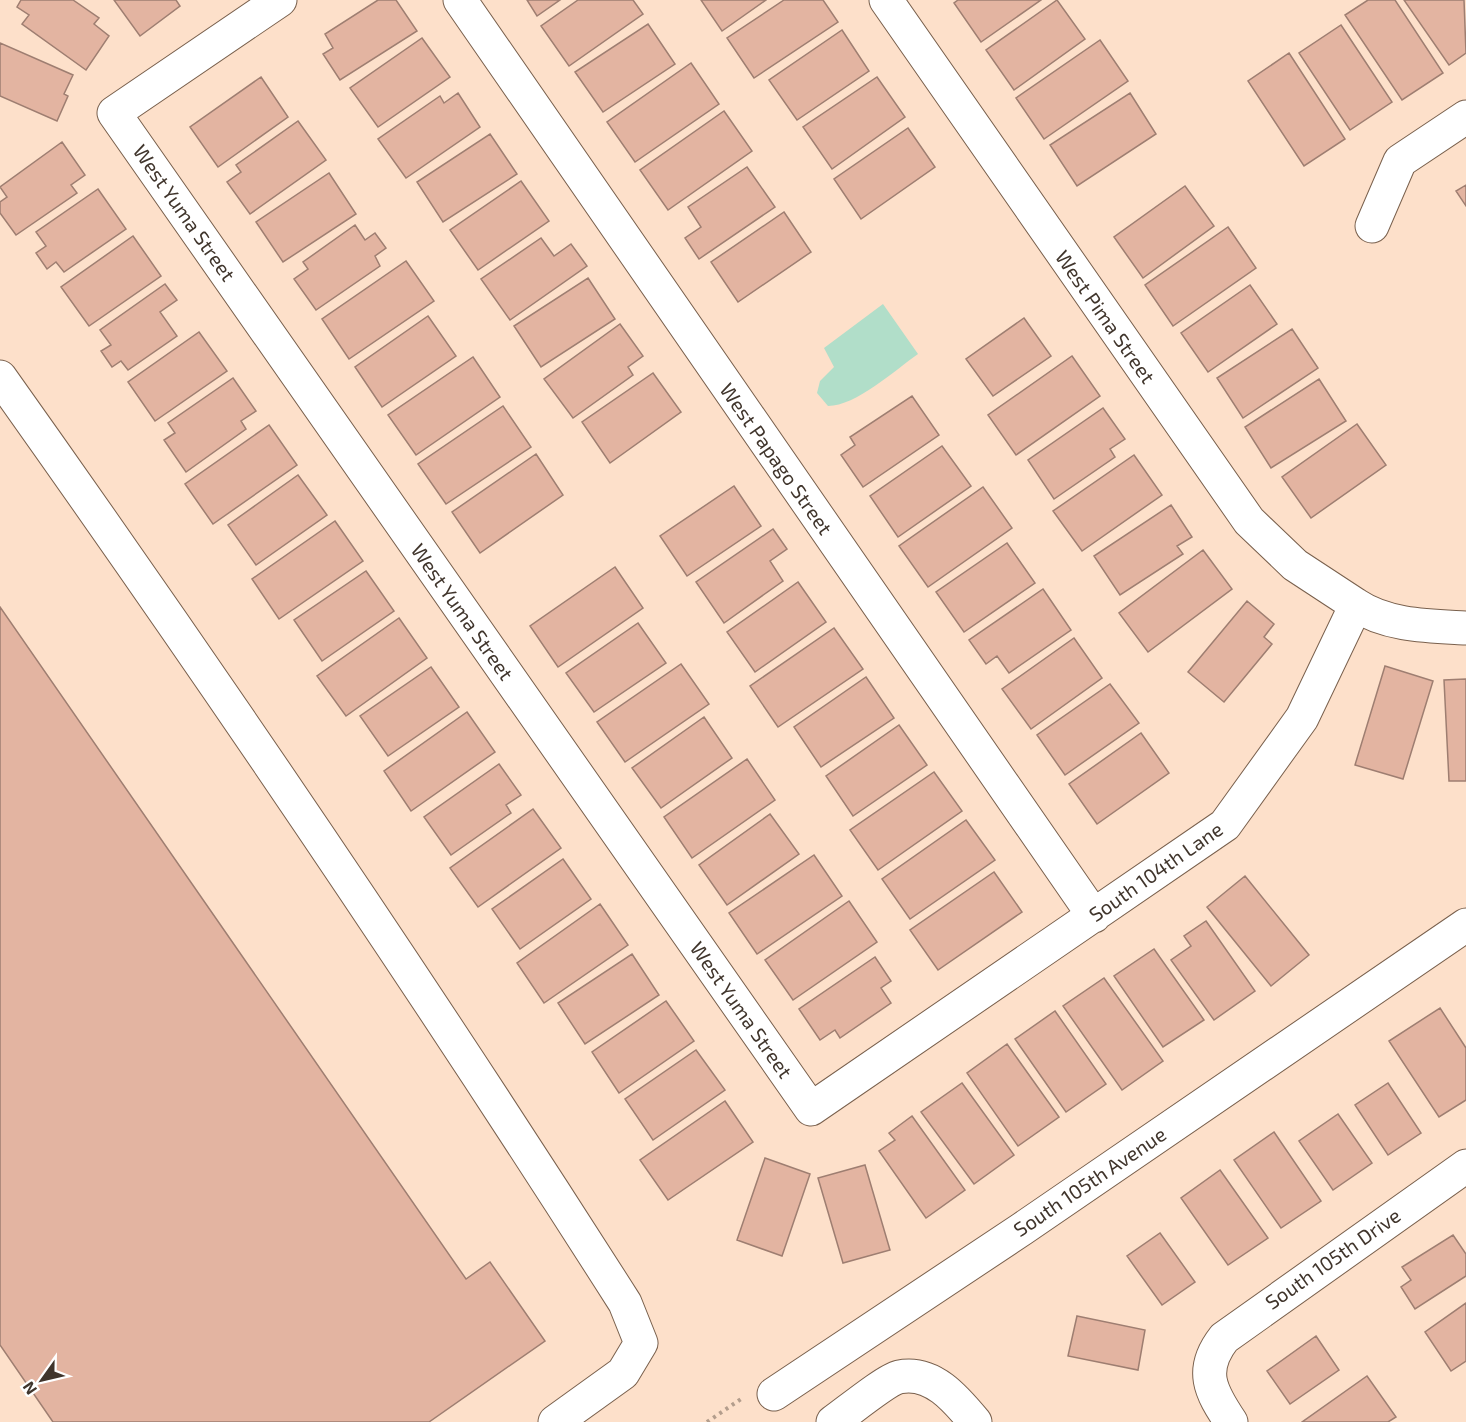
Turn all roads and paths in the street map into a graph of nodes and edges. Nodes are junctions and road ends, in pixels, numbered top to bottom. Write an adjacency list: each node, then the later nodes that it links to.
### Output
1 (280, 0): 11 (street, West Yuma Street)
2 (460, 0): 9 (street, West Papago Street)
3 (886, 0): 7 (street, West Pima Street)
4 (1466, 117): 5 (street)
5 (1372, 226)
6 (0, 377): 14 (street)
7 (1356, 605): 8 (street); 9 (street, South 104th Lane)
8 (1466, 628)
9 (1094, 916): 11 (street, South 104th Lane)
10 (1466, 925): 13 (street, South 105th Avenue)
11 (811, 1109)
12 (1466, 1166): 18 (street, South 105th Drive)
13 (774, 1394): 15 (path)
14 (555, 1422)
15 (707, 1422)
16 (833, 1422): 17 (street)
17 (975, 1422)
18 (1231, 1422)

